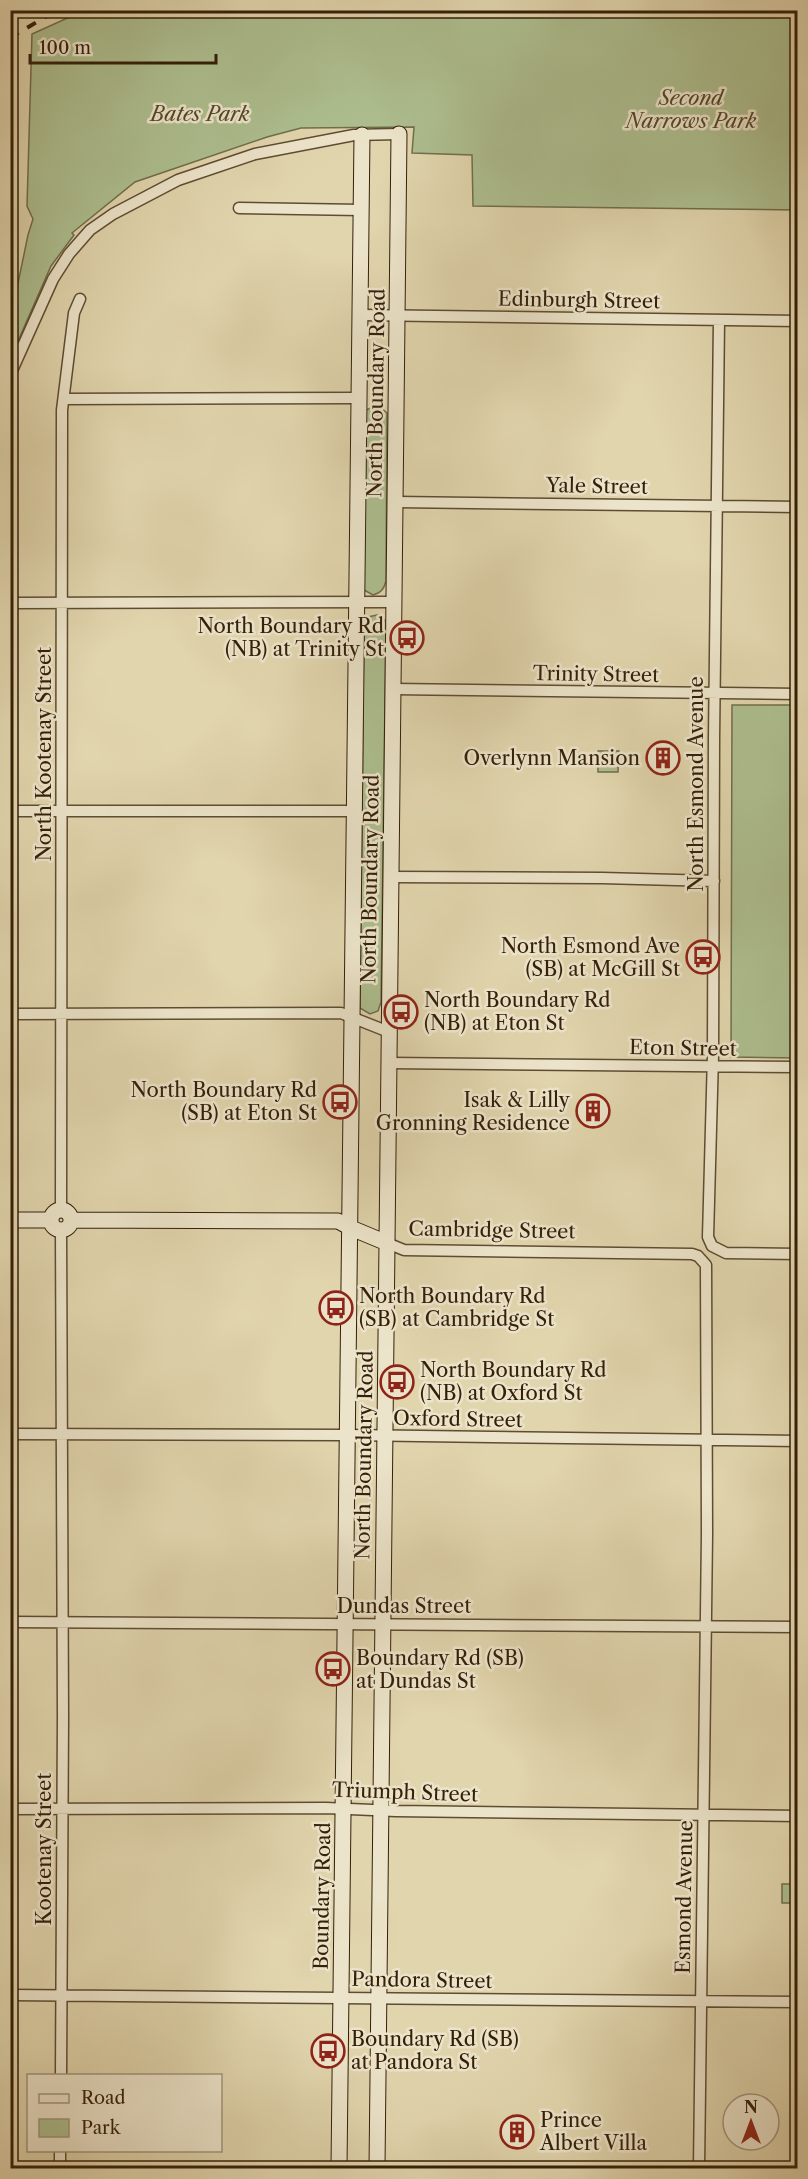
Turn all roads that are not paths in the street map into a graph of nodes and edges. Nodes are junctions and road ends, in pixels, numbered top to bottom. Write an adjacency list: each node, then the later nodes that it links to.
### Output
1 (399, 134): 2 (street); 7 (street, North Boundary Road)
2 (362, 135): 4 (street, North Boundary Road); 10 (street)
3 (239, 208): 4 (street)
4 (361, 210): 6 (street, North Boundary Road)
5 (80, 299): 12 (street, North Kootenay Street)
6 (360, 315): 7 (street, Edinburgh Street); 11 (street, North Boundary Road)
7 (398, 316): 8 (street, Edinburgh Street); 13 (street, North Boundary Road)
8 (719, 320): 9 (street, Edinburgh Street); 14 (street, North Esmond Avenue)
9 (798, 321)
10 (10, 375)
11 (359, 398): 12 (street); 16 (street, North Boundary Road)
12 (63, 399): 19 (street, North Kootenay Street)
13 (396, 502): 14 (street, Yale Street); 17 (street, North Boundary Road)
14 (717, 506): 15 (street, Yale Street); 21 (street, North Esmond Avenue)
15 (798, 507)
16 (357, 602): 17 (street); 19 (street); 24 (street, North Boundary Road)
17 (394, 602): 20 (street, North Boundary Road)
18 (10, 603): 19 (street)
19 (62, 604): 25 (street, North Kootenay Street)
20 (393, 689): 21 (street, Trinity Street); 26 (street, North Boundary Road)
21 (715, 693): 22 (street, Trinity Street); 27 (street, North Esmond Avenue)
22 (798, 694)
23 (10, 811): 25 (street)
24 (354, 811): 25 (street); 30 (street, North Boundary Road)
25 (62, 812): 29 (street, North Kootenay Street)
26 (391, 877): 27 (street); 31 (street, North Boundary Road)
27 (714, 881): 33 (street, North Esmond Avenue)
28 (10, 1014): 29 (street)
29 (62, 1014): 30 (street); 36 (street, North Kootenay Street)
30 (352, 1018): 31 (street); 37 (street, North Boundary Road)
31 (389, 1032): 32 (street, North Boundary Road)
32 (389, 1063): 33 (street, Eton Street); 38 (street, North Boundary Road)
33 (712, 1066): 34 (street, Eton Street); 39 (street, North Esmond Avenue)
34 (798, 1067)
35 (10, 1220): 36 (street, Cambridge Street)
36 (61, 1220): 37 (street, Cambridge Street); 41 (street, North Kootenay Street)
37 (351, 1228): 38 (street, Cambridge Street); 42 (street, North Boundary Road)
38 (387, 1243): 43 (street, North Boundary Road); 44 (street, Cambridge Street)
39 (798, 1254)
40 (10, 1434): 41 (street, Oxford Street)
41 (62, 1435): 42 (street, Oxford Street); 47 (street, North Kootenay Street)
42 (348, 1435): 43 (street, Oxford Street); 48 (street, North Boundary Road)
43 (385, 1436): 44 (street, Oxford Street); 49 (street, North Boundary Road)
44 (708, 1441): 45 (street, Oxford Street); 50 (street)
45 (798, 1441)
46 (10, 1622): 47 (street, Dundas Street)
47 (62, 1622): 48 (street, Dundas Street); 54 (street, Kootenay Street)
48 (346, 1623): 49 (street, Dundas Street); 52 (street, Boundary Road)
49 (383, 1623): 50 (street, Dundas Street); 55 (street)
50 (706, 1627): 51 (street, Dundas Street); 56 (street, Esmond Avenue)
51 (798, 1627)
52 (344, 1808): 54 (street, Triumph Street); 55 (street, Triumph Street); 60 (street, Boundary Road)
53 (10, 1809): 54 (street, Triumph Street)
54 (62, 1809): 59 (street, Kootenay Street)
55 (381, 1811): 56 (street, Triumph Street); 61 (street)
56 (704, 1815): 57 (street, Triumph Street); 62 (street, Esmond Avenue)
57 (798, 1816)
58 (10, 1995): 59 (street, Pandora Street)
59 (61, 1995): 60 (street, Pandora Street); 64 (street, Kootenay Street)
60 (341, 1997): 61 (street, Pandora Street); 67 (street, Boundary Road)
61 (378, 1998): 62 (street, Pandora Street); 68 (street)
62 (701, 2001): 63 (street, Pandora Street); 69 (street, Esmond Avenue)
63 (798, 2002)
64 (61, 2074)
65 (60, 2152): 66 (street)
66 (60, 2169)
67 (339, 2169)
68 (377, 2169)
69 (699, 2169)

